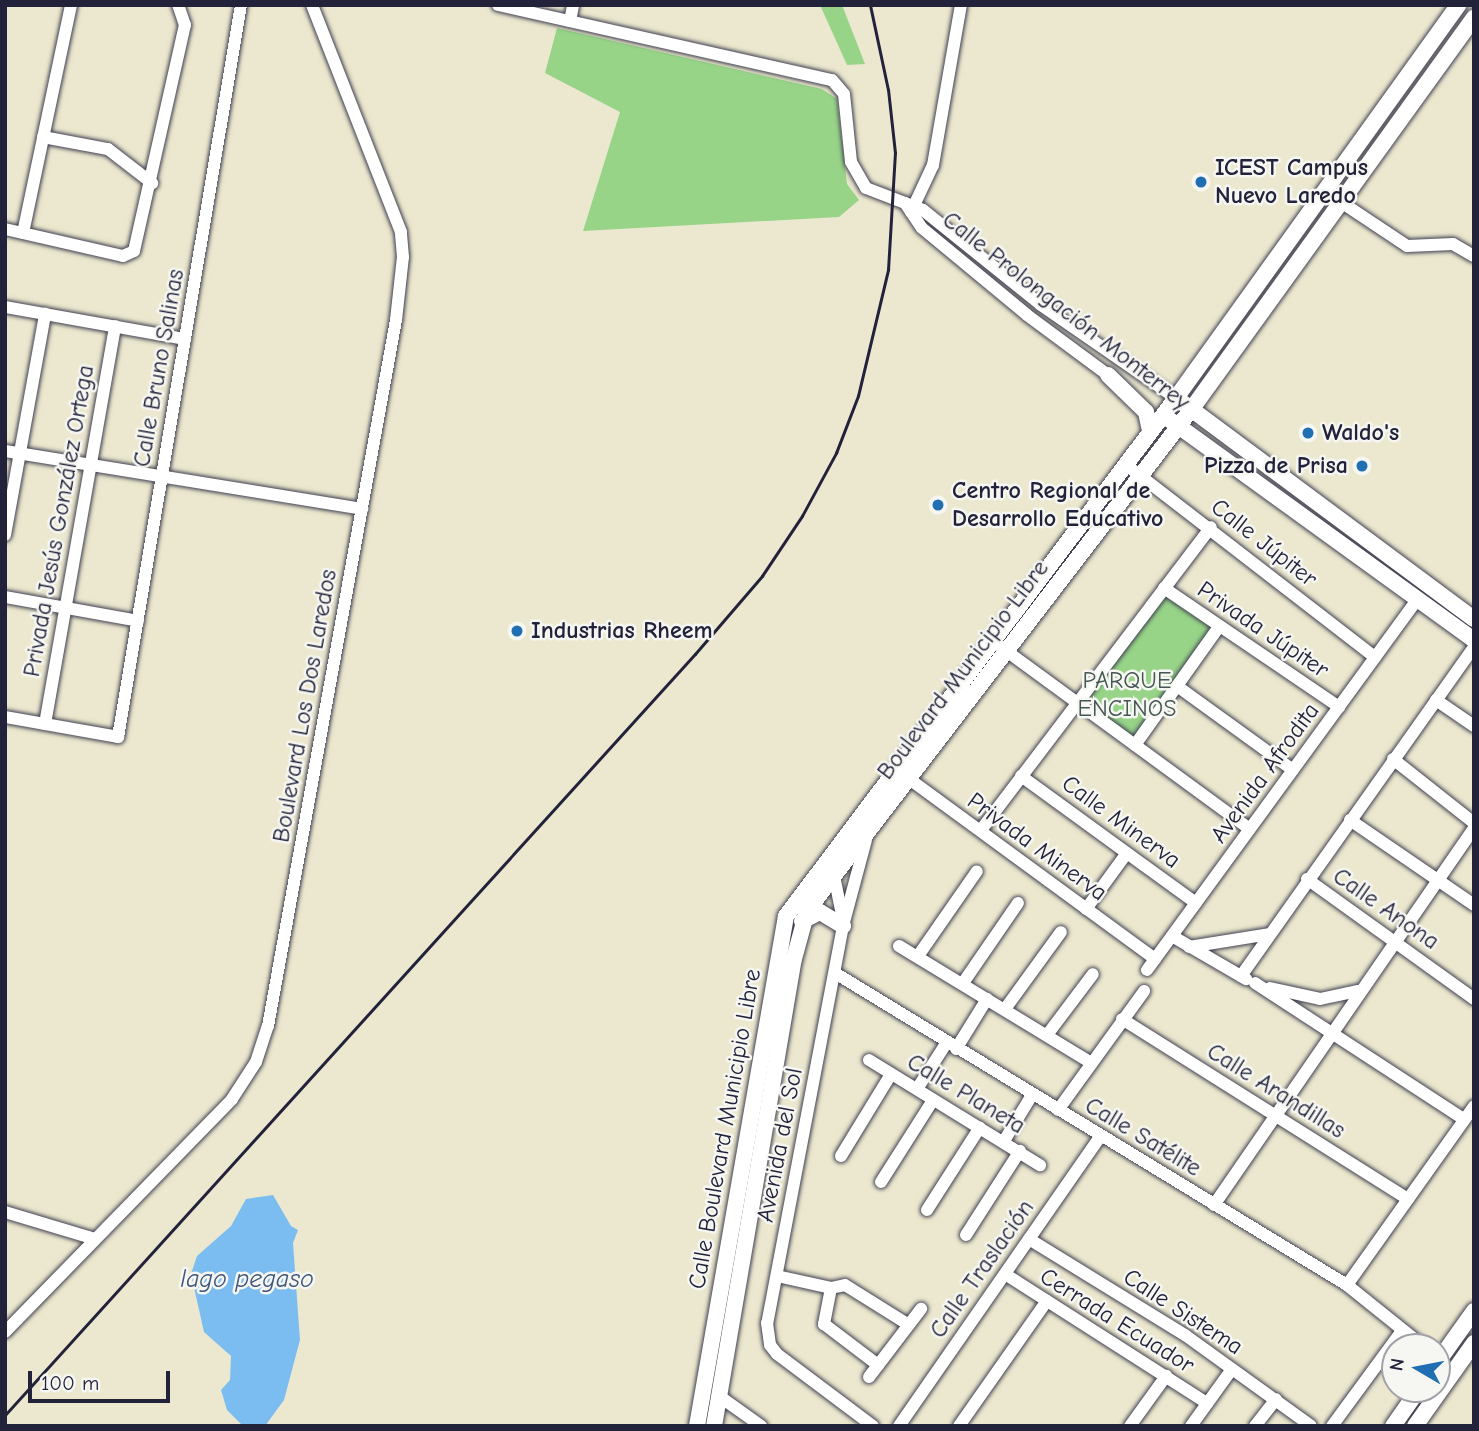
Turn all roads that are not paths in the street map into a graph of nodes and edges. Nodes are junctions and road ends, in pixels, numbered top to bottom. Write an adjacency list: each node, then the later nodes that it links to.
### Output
1 (71, 5): 11 (street)
2 (178, 5): 14 (street)
3 (242, 5): 25 (street, Calle Bruno Salinas)
4 (312, 5): 38 (street, Boulevard Los Dos Laredos)
5 (498, 5): 10 (street)
6 (573, 5): 10 (street)
7 (961, 5): 16 (street)
8 (1458, 5): 12 (main road, Boulevard Municipio Libre)
9 (1474, 17): 13 (main road, Boulevard Municipio Libre)
10 (570, 21): 16 (street)
11 (43, 137): 14 (street); 18 (street)
12 (1356, 147): 13 (main road); 19 (main road, Boulevard Municipio Libre)
13 (1372, 158): 15 (main road, Boulevard Municipio Libre)
14 (152, 183): 18 (street)
15 (1340, 202): 20 (street); 21 (main road, Boulevard Municipio Libre)
16 (910, 208): 26 (street, Calle Prolongación Monterrey); 27 (street, Calle Prolongación Monterrey)
17 (5, 229): 18 (street)
18 (23, 233)
19 (1285, 246): 21 (main road); 27 (main road, Boulevard Municipio Libre)
20 (1474, 256)
21 (1300, 258): 28 (main road, Boulevard Municipio Libre)
22 (5, 307): 23 (street)
23 (45, 314): 24 (street); 33 (street)
24 (115, 326): 25 (street); 35 (street, Privada Jesús González Ortega)
25 (185, 339): 36 (street, Calle Bruno Salinas)
26 (1108, 375): 29 (street, Calle Prolongación Monterrey); 31 (main road)
27 (1176, 398): 28 (main road, Calle Prolongación Monterrey); 29 (main road, Boulevard Municipio Libre)
28 (1191, 410): 30 (main road, Boulevard Municipio Libre); 47 (main road, Calle Prolongación Monterrey)
29 (1163, 414): 30 (main road, Calle Prolongación Monterrey); 31 (main road, Boulevard Municipio Libre)
30 (1178, 426): 37 (main road, Boulevard Municipio Libre); 45 (main road, Calle Prolongación Monterrey)
31 (1150, 431): 34 (main road, Boulevard Municipio Libre)
32 (5, 451): 33 (street)
33 (20, 454): 35 (street); 42 (street)
34 (1125, 464): 37 (street, Calle Júpiter); 39 (main road, Boulevard Municipio Libre)
35 (90, 465): 36 (street); 46 (street, Privada Jesús González Ortega)
36 (162, 476): 38 (street); 48 (street, Calle Bruno Salinas)
37 (1140, 476): 40 (main road, Boulevard Municipio Libre); 41 (street, Calle Júpiter)
38 (362, 509): 129 (street, Boulevard Los Dos Laredos)
39 (1090, 511): 40 (main road); 50 (main road, Boulevard Municipio Libre)
40 (1105, 522): 53 (main road, Boulevard Municipio Libre)
41 (1211, 527): 43 (street); 54 (street, Calle Júpiter)
42 (5, 535)
43 (1164, 588): 49 (street, Privada Júpiter); 57 (street)
44 (5, 597): 46 (street)
45 (1417, 600): 51 (main road, Calle Prolongación Monterrey); 54 (street, Avenida Afrodita)
46 (65, 608): 48 (street); 60 (street, Privada Jesús González Ortega)
47 (1474, 619)
48 (138, 621): 60 (street, Calle Bruno Salinas)
49 (1219, 627): 55 (street); 58 (street, Privada Júpiter)
50 (992, 640): 53 (street); 64 (main road, Boulevard Municipio Libre)
51 (1474, 640)
52 (1474, 647): 56 (street)
53 (1006, 651): 57 (street); 67 (main road, Boulevard Municipio Libre)
54 (1375, 657): 58 (street, Avenida Afrodita)
55 (1177, 685): 62 (street); 65 (street)
56 (1436, 700): 61 (street); 63 (street)
57 (1077, 703): 62 (street); 66 (street)
58 (1339, 706): 65 (street, Avenida Afrodita)
59 (5, 717): 60 (street)
60 (44, 724)
61 (1474, 726)
62 (1135, 745): 71 (street)
63 (1393, 759): 68 (street); 69 (street)
64 (894, 769): 67 (street, Privada Minerva); 73 (main road, Boulevard Municipio Libre)
65 (1293, 770): 71 (street, Avenida Afrodita)
66 (1021, 776): 72 (street); 74 (street, Calle Minerva)
67 (908, 779): 70 (main road, Boulevard Municipio Libre); 72 (street, Privada Minerva)
68 (1350, 820): 77 (street); 78 (street)
69 (1474, 825): 78 (street)
70 (872, 827): 76 (main road, Boulevard Municipio Libre); 84 (street, Avenida del Sol)
71 (1250, 829): 80 (street, Avenida Afrodita)
72 (981, 830): 82 (street, Privada Minerva)
73 (831, 853): 76 (street); 151 (main road, Calle Boulevard Municipio Libre)
74 (1128, 853): 80 (street, Calle Minerva); 82 (street)
75 (977, 871): 91 (street)
76 (834, 876): 83 (main road, Calle Boulevard Municipio Libre); 84 (street)
77 (1307, 879): 86 (street); 88 (street, Calle Anona)
78 (1437, 880): 81 (street); 88 (street)
79 (1018, 903): 96 (street)
80 (1196, 903): 87 (street, Avenida Afrodita)
81 (1474, 905)
82 (1086, 909): 92 (street, Privada Minerva)
83 (802, 921): 84 (main road); 147 (main road, Calle Boulevard Municipio Libre)
84 (843, 926): 93 (street, Avenida del Sol)
85 (1061, 932): 102 (street)
86 (1269, 934): 90 (street); 95 (street)
87 (1172, 936): 90 (street); 92 (street, Avenida Afrodita)
88 (1394, 940): 99 (street); 101 (street, Calle Anona)
89 (899, 946): 91 (street)
90 (1189, 947): 95 (street)
91 (918, 956): 96 (street)
92 (1151, 965)
93 (835, 973): 106 (street, Calle Satélite); 132 (street, Avenida del Sol)
94 (1093, 974): 105 (street)
95 (1241, 976): 97 (street)
96 (963, 983): 100 (street)
97 (1255, 983): 99 (street); 104 (street)
98 (1144, 991): 103 (street)
99 (1358, 991): 104 (street)
100 (987, 999): 102 (street); 106 (street)
101 (1474, 999)
102 (1005, 1009): 105 (street)
103 (1122, 1019): 108 (street); 115 (street, Calle Arandillas)
104 (1331, 1030): 115 (street); 116 (street)
105 (1047, 1035): 108 (street)
106 (951, 1046): 110 (street); 111 (street, Calle Satélite)
107 (869, 1060): 109 (street, Calle Planeta)
108 (1090, 1062): 114 (street)
109 (891, 1073): 110 (street, Calle Planeta); 121 (street)
110 (918, 1089): 112 (street, Calle Planeta)
111 (1032, 1095): 114 (street, Calle Satélite); 119 (street)
112 (933, 1100): 117 (street, Calle Planeta); 123 (street)
113 (1474, 1106): 116 (street)
114 (1058, 1110): 118 (street, Calle Satélite)
115 (1274, 1115): 124 (street, Calle Arandillas); 125 (street)
116 (1464, 1119): 124 (street)
117 (980, 1126): 119 (street, Calle Planeta); 126 (street)
118 (1100, 1137): 125 (street, Calle Satélite); 130 (street, Calle Traslación)
119 (1004, 1141): 120 (street, Calle Planeta)
120 (1020, 1151): 122 (street, Calle Planeta); 128 (street)
121 (841, 1156)
122 (1041, 1164)
123 (881, 1182)
124 (1408, 1199): 133 (street)
125 (1214, 1205): 133 (street, Calle Satélite)
126 (927, 1210)
127 (5, 1212): 129 (street)
128 (966, 1235)
129 (95, 1239): 139 (street, Boulevard Los Dos Laredos)
130 (1029, 1240): 131 (street, Calle Traslación); 144 (street, Calle Sistema)
131 (1005, 1274): 135 (street, Cerrada Ecuador); 155 (street, Calle Traslación)
132 (777, 1276): 134 (street); 154 (street, Avenida del Sol)
133 (1347, 1285): 140 (street, Calle Satélite)
134 (831, 1288): 138 (street); 143 (street)
135 (1047, 1301): 145 (street, Cerrada Ecuador); 156 (street)
136 (921, 1309): 138 (street)
137 (1474, 1311): 141 (main road)
138 (909, 1325): 143 (street)
139 (5, 1332)
140 (1401, 1332): 161 (street)
141 (1451, 1342)
142 (1474, 1343): 163 (main road)
143 (878, 1365): 146 (street)
144 (1232, 1368): 148 (street, Calle Sistema); 149 (street)
145 (1166, 1376): 149 (street, Cerrada Ecuador); 157 (street)
146 (869, 1377)
147 (719, 1396): 152 (main road, Calle Boulevard Municipio Libre); 153 (street)
148 (1276, 1399): 159 (street); 160 (street, Calle Sistema)
149 (1208, 1403): 158 (street)
150 (1409, 1403): 162 (main road)
151 (697, 1426)
152 (714, 1426)
153 (761, 1426)
154 (873, 1426)
155 (899, 1426)
156 (960, 1426)
157 (1129, 1426)
158 (1191, 1426)
159 (1255, 1426)
160 (1311, 1426)
161 (1332, 1426)
162 (1393, 1426)
163 (1415, 1426)

